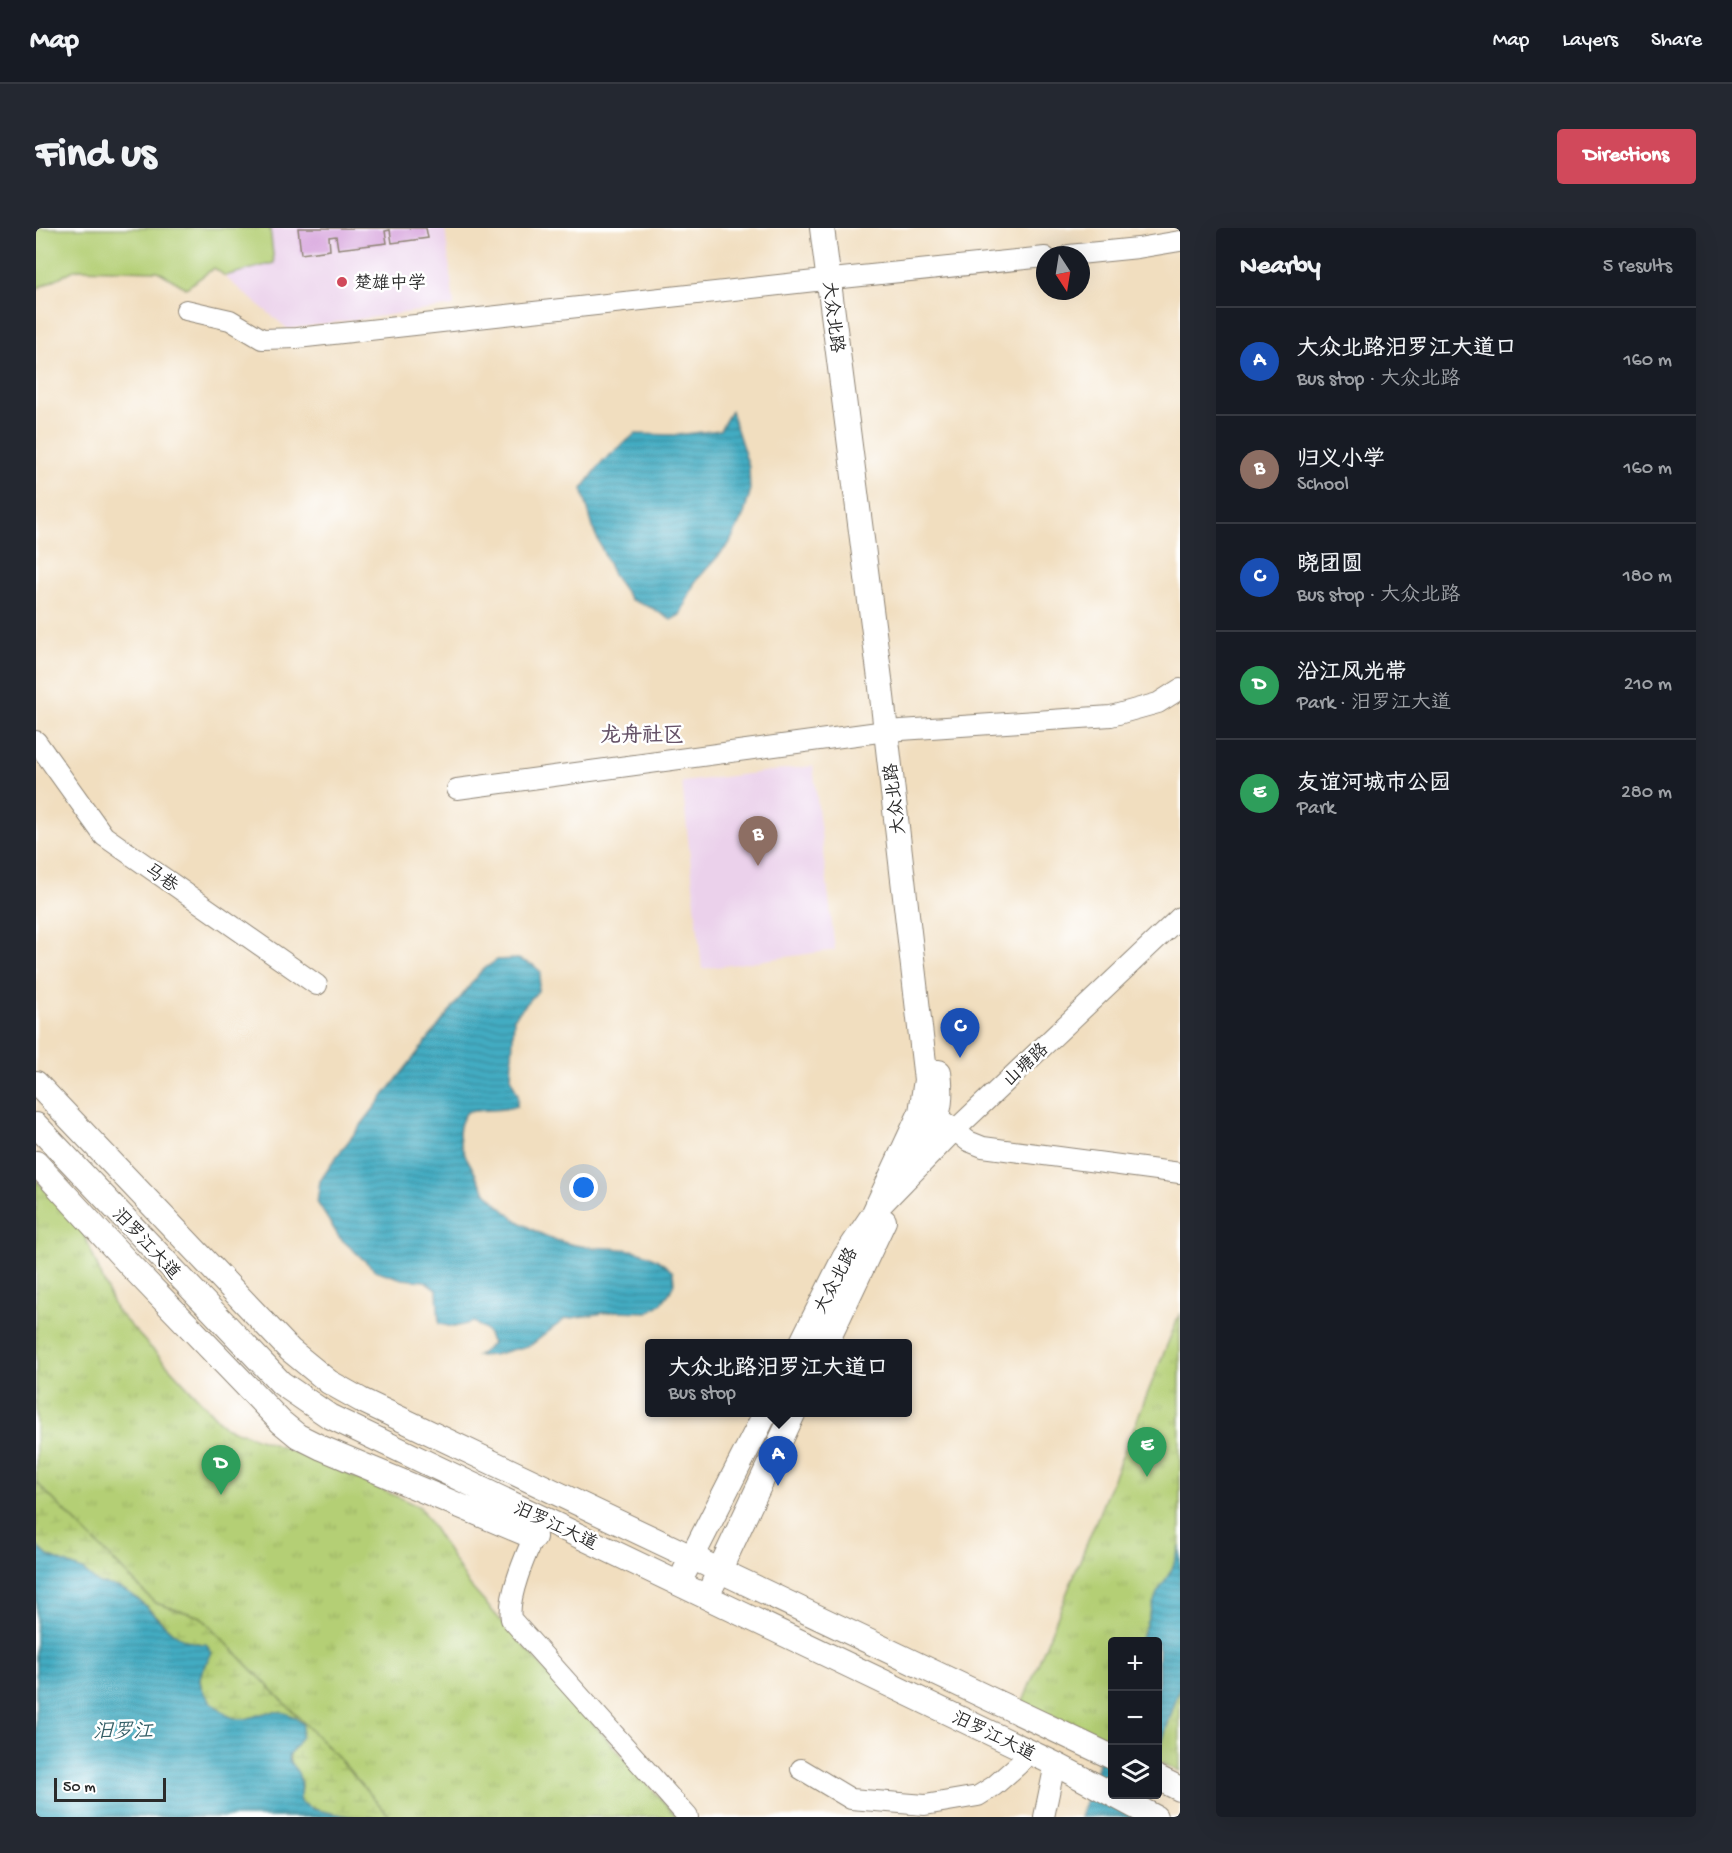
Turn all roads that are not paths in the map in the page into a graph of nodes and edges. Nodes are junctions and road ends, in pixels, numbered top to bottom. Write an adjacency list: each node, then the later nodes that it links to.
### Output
1 (822, 228): 7 (main road, 大众北路)
2 (835, 228): 7 (main road, 大众北路)
3 (1153, 237): 4 (street); 5 (street)
4 (1180, 242)
5 (1090, 250)
6 (1036, 258): 7 (street)
7 (836, 278): 8 (street); 10 (main road, 大众北路)
8 (186, 310)
9 (1180, 688): 10 (street)
10 (893, 730): 12 (street); 16 (main road, 大众北路); 18 (main road, 大众北路)
11 (36, 741): 15 (street, 马巷)
12 (457, 789)
13 (1180, 900): 18 (street, 山塘路)
14 (1180, 917): 18 (street, 山塘路)
15 (317, 985)
16 (926, 1080): 18 (street); 22 (main road, 大众北路)
17 (36, 1083): 28 (main road, 汨罗江大道)
18 (946, 1124): 21 (street); 22 (street, 山塘路); 22 (main road, 大众北路)
19 (36, 1125): 27 (main road, 汨罗江大道)
20 (36, 1163): 27 (main road)
21 (1180, 1173)
22 (894, 1185): 23 (main road, 大众北路); 24 (main road, 大众北路)
23 (804, 1339)
24 (828, 1339)
25 (764, 1417): 28 (main road)
26 (792, 1417): 29 (main road)
27 (538, 1527): 30 (main road, 汨罗江大道); 37 (street)
28 (692, 1557): 29 (main road, 汨罗江大道); 30 (main road)
29 (720, 1570): 31 (main road); 33 (main road, 汨罗江大道)
30 (679, 1582): 31 (main road, 汨罗江大道)
31 (707, 1597): 32 (main road, 汨罗江大道)
32 (1030, 1752): 34 (main road, 汨罗江大道); 36 (street)
33 (1108, 1755)
34 (1055, 1764): 38 (street); 39 (main road, 汨罗江大道)
35 (801, 1769): 36 (street)
36 (946, 1809)
37 (688, 1817)
38 (1044, 1817)
39 (1155, 1817)

